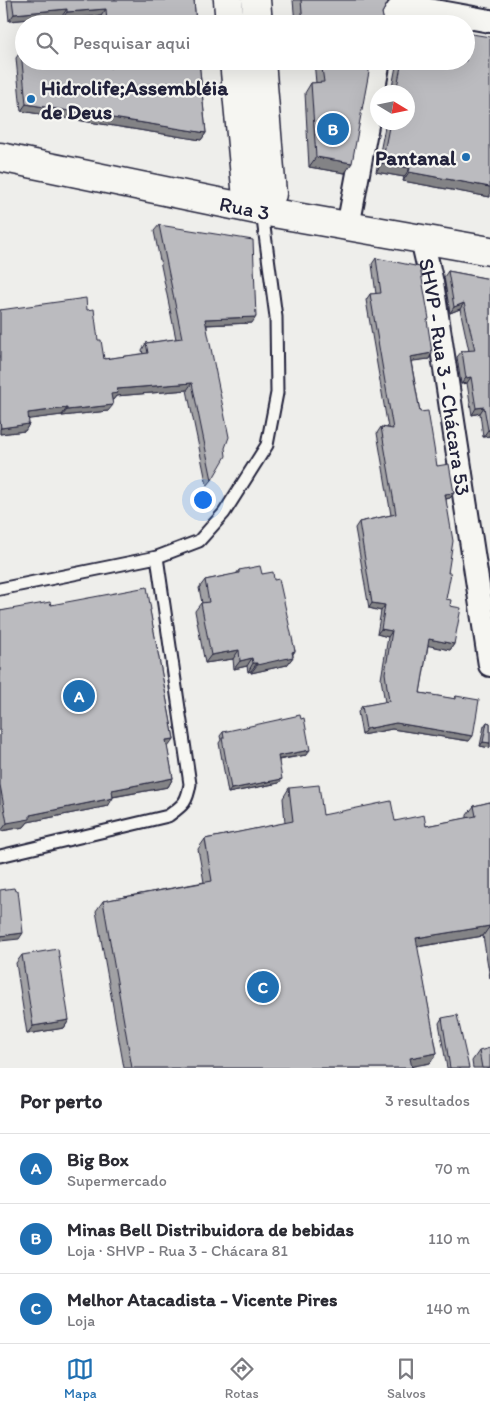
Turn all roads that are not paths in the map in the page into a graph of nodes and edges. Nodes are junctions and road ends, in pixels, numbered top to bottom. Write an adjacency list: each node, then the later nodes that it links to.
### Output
1 (228, 0): 3 (main road)
2 (256, 0): 4 (main road)
3 (229, 15)
4 (257, 15)
5 (394, 15): 6 (street)
6 (457, 15)
7 (475, 18): 8 (street)
8 (490, 21)
9 (235, 70): 13 (main road)
10 (263, 70): 13 (main road)
11 (377, 70): 14 (street)
12 (0, 157): 13 (main road, Rua 3)
13 (262, 211): 14 (main road, Rua 3); 17 (lane)
14 (348, 227): 15 (main road, Rua 3)
15 (422, 239): 16 (main road, Rua 3); 18 (street, SHVP - Rua 3 - Chácara 53)
16 (490, 251)
17 (157, 557): 19 (lane); 21 (lane)
18 (483, 576): 20 (street, SHVP - Rua 3 - Chácara 53)
19 (0, 588)
20 (490, 665)
21 (0, 856)

